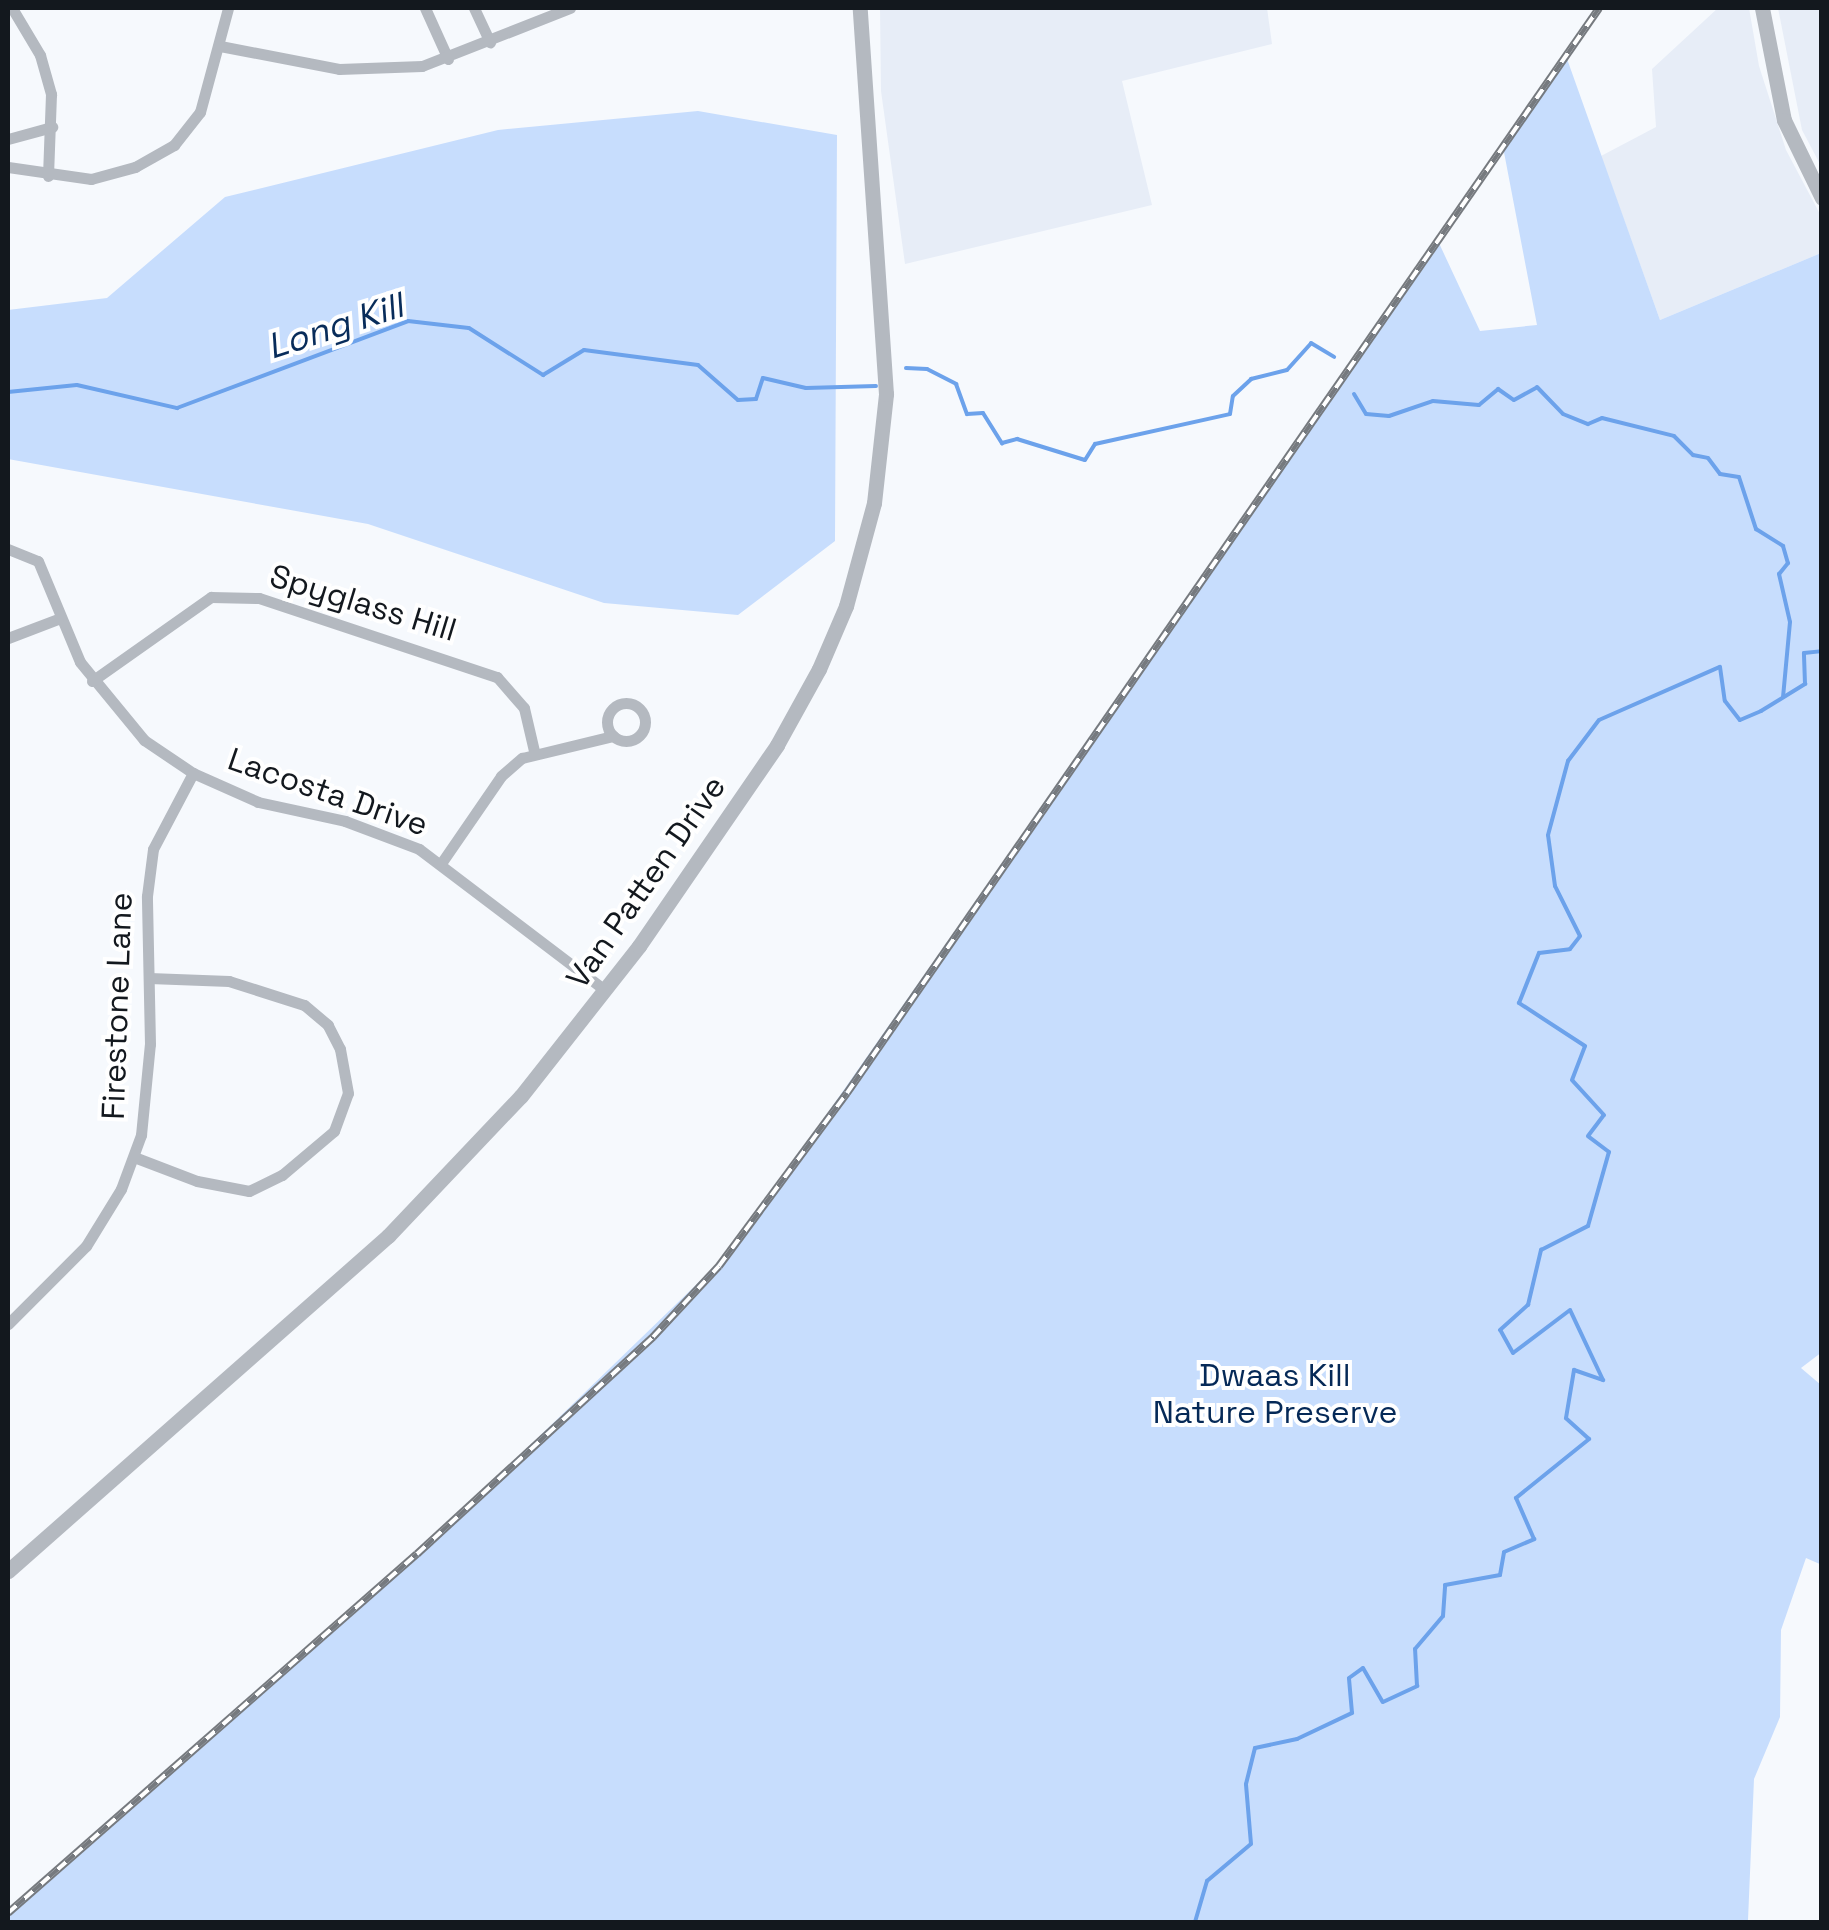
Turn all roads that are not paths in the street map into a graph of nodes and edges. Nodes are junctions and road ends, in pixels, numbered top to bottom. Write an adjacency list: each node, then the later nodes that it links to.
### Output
1 (12, 8): 11 (street)
2 (228, 8): 9 (street)
3 (425, 8): 10 (street)
4 (474, 8): 8 (street)
5 (570, 8): 8 (street)
6 (860, 8): 25 (street, Van Patten Drive)
7 (1762, 8): 15 (street)
8 (490, 42): 10 (street)
9 (220, 46): 10 (street); 14 (street)
10 (448, 59)
11 (52, 128): 12 (street); 14 (street)
12 (8, 139)
13 (8, 168): 14 (street)
14 (48, 176)
15 (1822, 198)
16 (8, 549): 17 (street, Lacosta Drive)
17 (58, 619): 18 (street); 19 (street, Lacosta Drive)
18 (8, 638)
19 (92, 681): 21 (street, Spyglass Hill); 22 (street, Lacosta Drive)
20 (612, 736): 21 (street)
21 (534, 751): 23 (street)
22 (192, 773): 23 (street, Lacosta Drive); 24 (street, Firestone Lane)
23 (442, 862): 25 (street, Lacosta Drive)
24 (148, 978): 26 (street, Firestone Lane); 26 (street)
25 (605, 990): 28 (street, Van Patten Drive)
26 (134, 1157): 27 (street, Firestone Lane)
27 (8, 1324)
28 (8, 1571)

